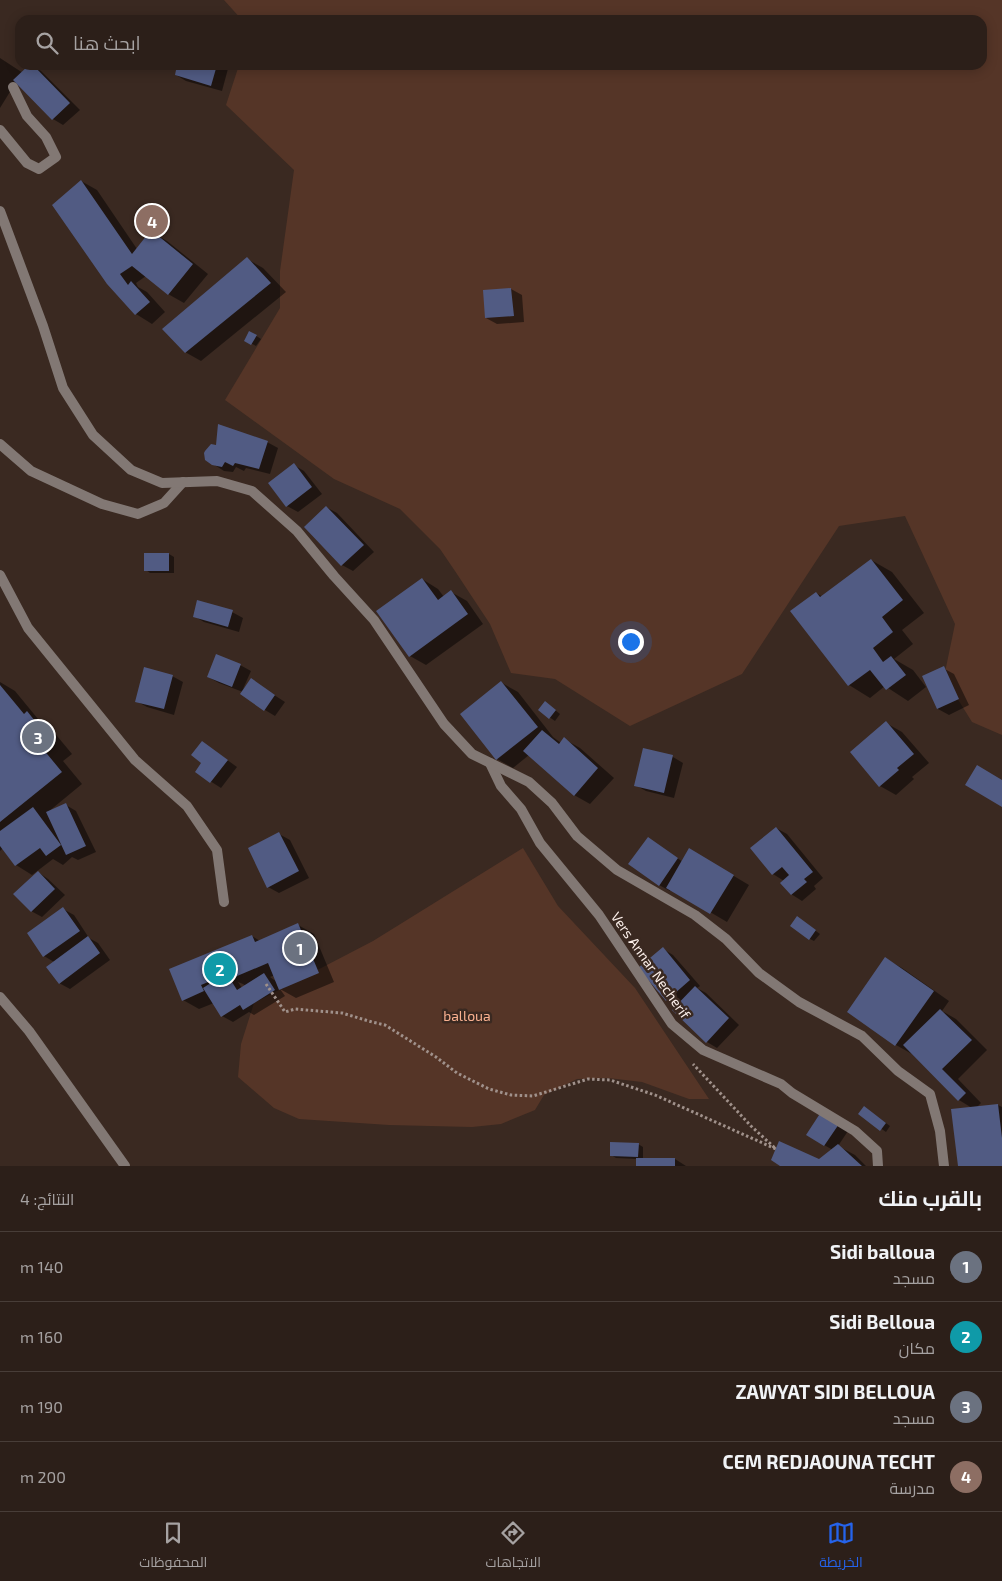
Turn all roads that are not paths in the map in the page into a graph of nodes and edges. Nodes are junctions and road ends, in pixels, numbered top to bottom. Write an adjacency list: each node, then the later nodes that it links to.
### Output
1 (13, 87): 2 (street)
2 (0, 130)
3 (0, 211): 5 (street)
4 (0, 444): 5 (street)
5 (183, 482): 7 (street)
6 (0, 574): 8 (street)
7 (490, 763): 11 (street, Vers Annar Necherif); 12 (street)
8 (224, 902)
9 (0, 997): 10 (street)
10 (125, 1166)
11 (878, 1166)
12 (944, 1166)

